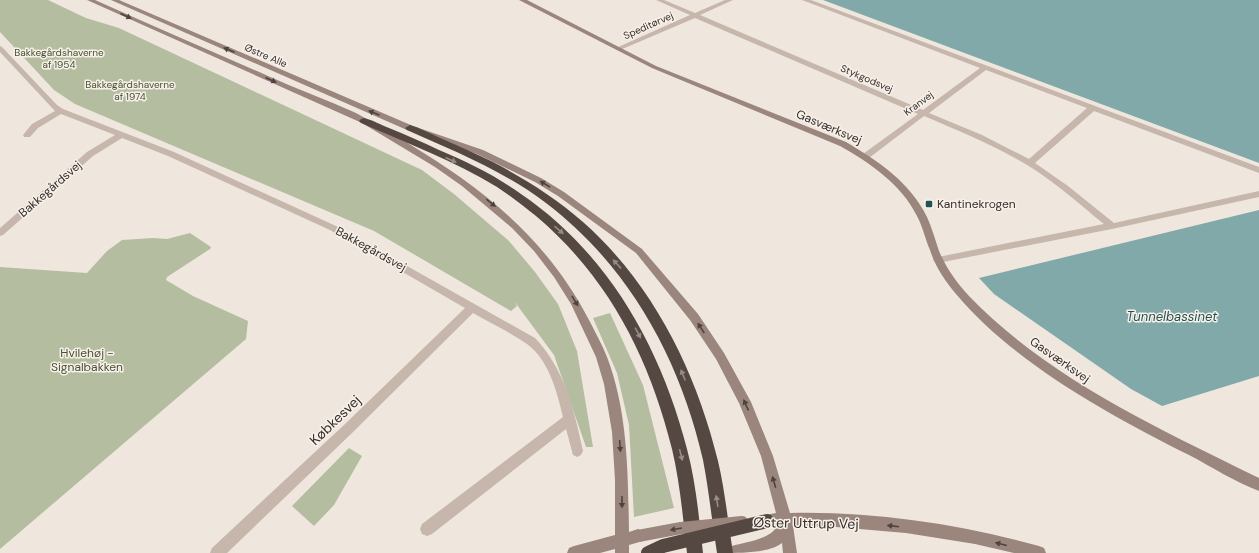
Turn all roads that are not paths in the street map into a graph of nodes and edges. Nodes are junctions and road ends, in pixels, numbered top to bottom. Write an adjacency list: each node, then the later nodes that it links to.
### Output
1 (90, 0): 16 (street, Østre Alle, one-way to 16)
2 (114, 0): 8 (street, Østre Alle)
3 (117, 0): 8 (street)
4 (522, 0): 10 (street, Gasværksvej)
5 (659, 0): 9 (street)
6 (730, 0): 9 (street, Speditørvej)
7 (805, 0): 12 (street)
8 (128, 6): 17 (street, Østre Alle, one-way to 8)
9 (695, 15): 10 (street, Speditørvej); 15 (street, Stykgodsvej)
10 (618, 49): 20 (street, Gasværksvej)
11 (2, 54): 14 (street, Bakkegårdsvej)
12 (984, 68): 13 (street); 15 (street, Kranvej)
13 (1092, 108): 21 (street); 22 (street)
14 (60, 111): 18 (street, Bakkegårdsvej); 19 (street)
15 (923, 113): 20 (street, Kranvej); 21 (street, Stykgodsvej)
16 (364, 121): 34 (street, Østre Alle, one-way to 34); 38 (highway, one-way to 38)
17 (410, 128): 31 (street, Østre Alle, one-way to 17); 39 (highway, one-way to 17)
18 (122, 134): 25 (street, Bakkegårdsvej); 27 (street, Bakkegårdsvej)
19 (26, 136)
20 (866, 156): 26 (street, Gasværksvej)
21 (1030, 163): 24 (street, Stykgodsvej)
22 (1259, 170)
23 (1259, 194): 24 (street)
24 (1112, 226): 26 (street)
25 (0, 233)
26 (938, 260): 30 (street, Gasværksvej)
27 (472, 307): 28 (street, Bakkegårdsvej); 35 (street, Købkesvej)
28 (570, 419): 29 (street, Bakkegårdsvej); 33 (street)
29 (578, 451)
30 (1259, 485)
31 (785, 520): 32 (street, Øster Uttrup Vej); 40 (street); 41 (street, Østre Alle); 42 (street, Øster Uttrup Vej, one-way to 31)
32 (768, 521): 34 (street, Øster Uttrup Vej, one-way to 34, bridge); 37 (highway, bridge)
33 (427, 529)
34 (622, 546): 36 (street, Øster Uttrup Vej)
35 (217, 553)
36 (574, 553)
37 (648, 553)
38 (695, 553)
39 (724, 553)
40 (731, 553)
41 (790, 553)
42 (1039, 553)

